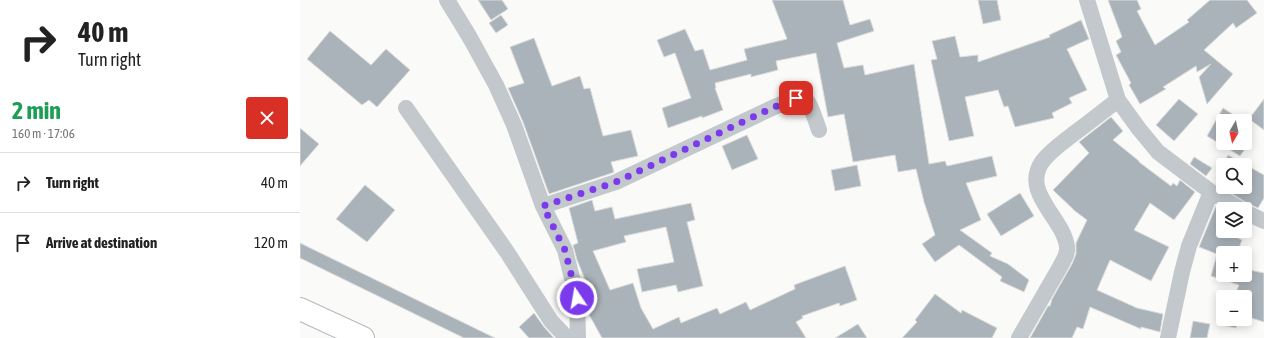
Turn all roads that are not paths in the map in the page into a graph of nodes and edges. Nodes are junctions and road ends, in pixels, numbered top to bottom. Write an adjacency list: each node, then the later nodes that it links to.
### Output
1 (447, 0): 8 (street)
2 (1087, 0): 3 (street)
3 (1118, 100): 6 (street); 15 (street)
4 (406, 108): 13 (street)
5 (819, 130): 8 (street)
6 (1211, 192): 7 (street); 16 (street)
7 (1228, 202)
8 (543, 206): 14 (street)
9 (1252, 215): 10 (street)
10 (1264, 221)
11 (300, 309): 12 (highway)
12 (363, 338)
13 (567, 338)
14 (578, 338)
15 (1019, 338)
16 (1168, 338)

